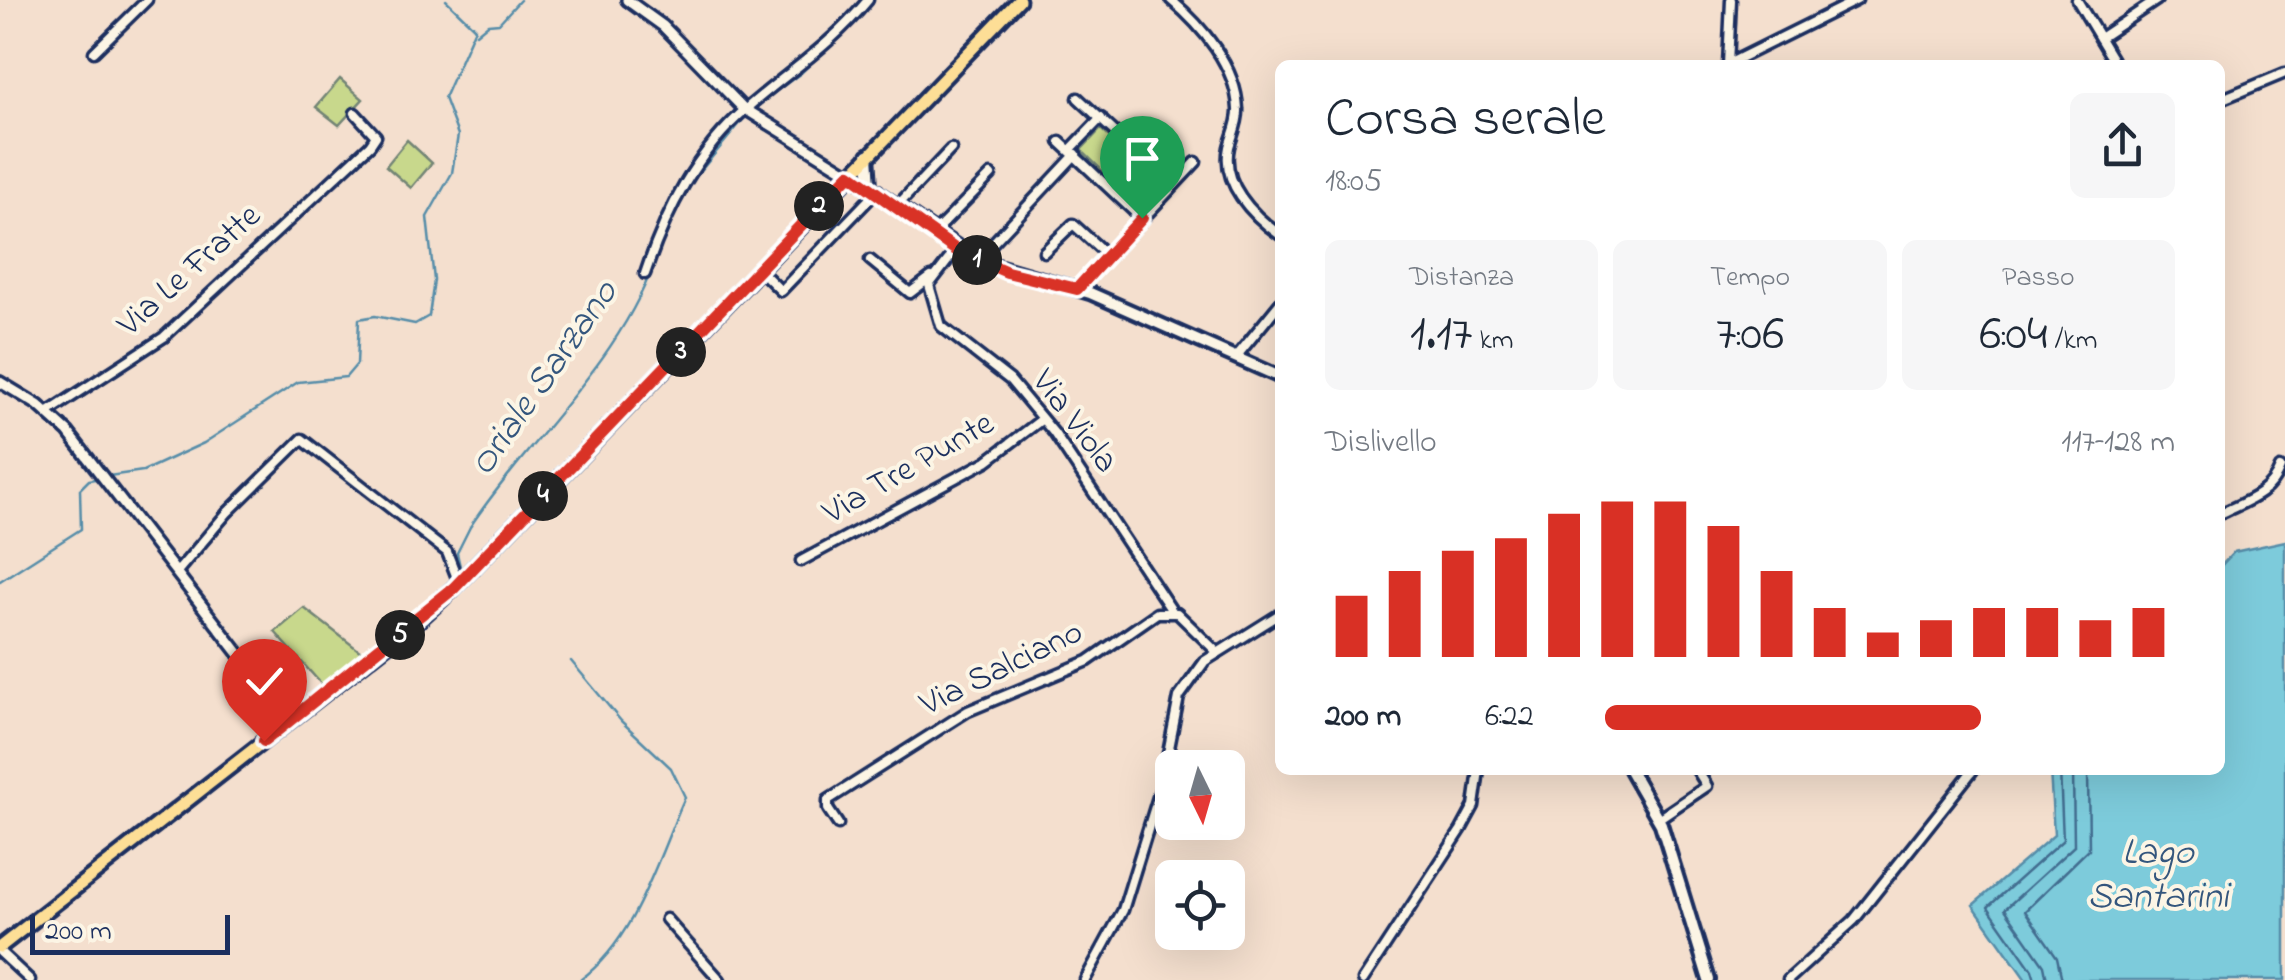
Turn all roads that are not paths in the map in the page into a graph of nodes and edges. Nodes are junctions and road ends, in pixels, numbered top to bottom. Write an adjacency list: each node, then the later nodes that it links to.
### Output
1 (148, 0): 11 (street)
2 (626, 0): 18 (street)
3 (868, 0): 18 (street)
4 (1019, 0): 24 (main road)
5 (1171, 0): 32 (street)
6 (1731, 0): 12 (street)
7 (1857, 0): 13 (street)
8 (2078, 0): 10 (street)
9 (2157, 0): 10 (street)
10 (2100, 38): 14 (street)
11 (94, 52)
12 (1728, 60)
13 (1738, 60)
14 (2113, 60)
15 (2285, 72): 17 (street)
16 (1078, 98): 20 (street)
17 (2225, 98)
18 (746, 109): 26 (street); 40 (street)
19 (356, 114): 47 (street, Via Le Fratte)
20 (1101, 118): 23 (street); 29 (street)
21 (1060, 142): 23 (street)
22 (951, 149): 30 (street)
23 (1074, 151): 29 (street); 38 (street)
24 (868, 155): 26 (main road); 28 (main road)
25 (1196, 162): 31 (street)
26 (850, 174): 28 (main road); 39 (main road)
27 (991, 175): 33 (street)
28 (874, 188): 30 (main road); 39 (street)
29 (1118, 194): 31 (street)
30 (898, 206): 33 (main road)
31 (1142, 218): 36 (street)
32 (1275, 230)
33 (933, 234): 34 (main road)
34 (956, 250): 38 (main road); 41 (street)
35 (1044, 252): 36 (street)
36 (1107, 255): 42 (street)
37 (870, 260): 41 (street)
38 (977, 260): 42 (main road)
39 (759, 269): 53 (main road)
40 (645, 274)
41 (931, 277): 48 (street, Via Viola)
42 (1077, 289): 44 (main road)
43 (1275, 309): 44 (street)
44 (1236, 357): 45 (main road)
45 (1275, 375)
46 (0, 382): 47 (street)
47 (47, 413): 52 (street)
48 (1041, 420): 51 (street, Via Tre Punte); 54 (street, Via Viola)
49 (2280, 468): 50 (street)
50 (2225, 512)
51 (801, 561)
52 (177, 572): 53 (street); 57 (street)
53 (459, 583): 57 (main road)
54 (1172, 611): 56 (street); 63 (street, Via Salciano)
55 (1275, 617): 56 (street)
56 (1217, 652): 68 (street)
57 (290, 720): 65 (main road)
58 (1478, 775): 69 (street)
59 (1633, 775): 62 (main road)
60 (1699, 775): 62 (street)
61 (1969, 775): 71 (street)
62 (1658, 818): 70 (main road)
63 (838, 824)
64 (666, 920): 67 (street)
65 (0, 947): 66 (street)
66 (30, 980)
67 (720, 980)
68 (1085, 980)
69 (1363, 980)
70 (1709, 980)
71 (1788, 980)

